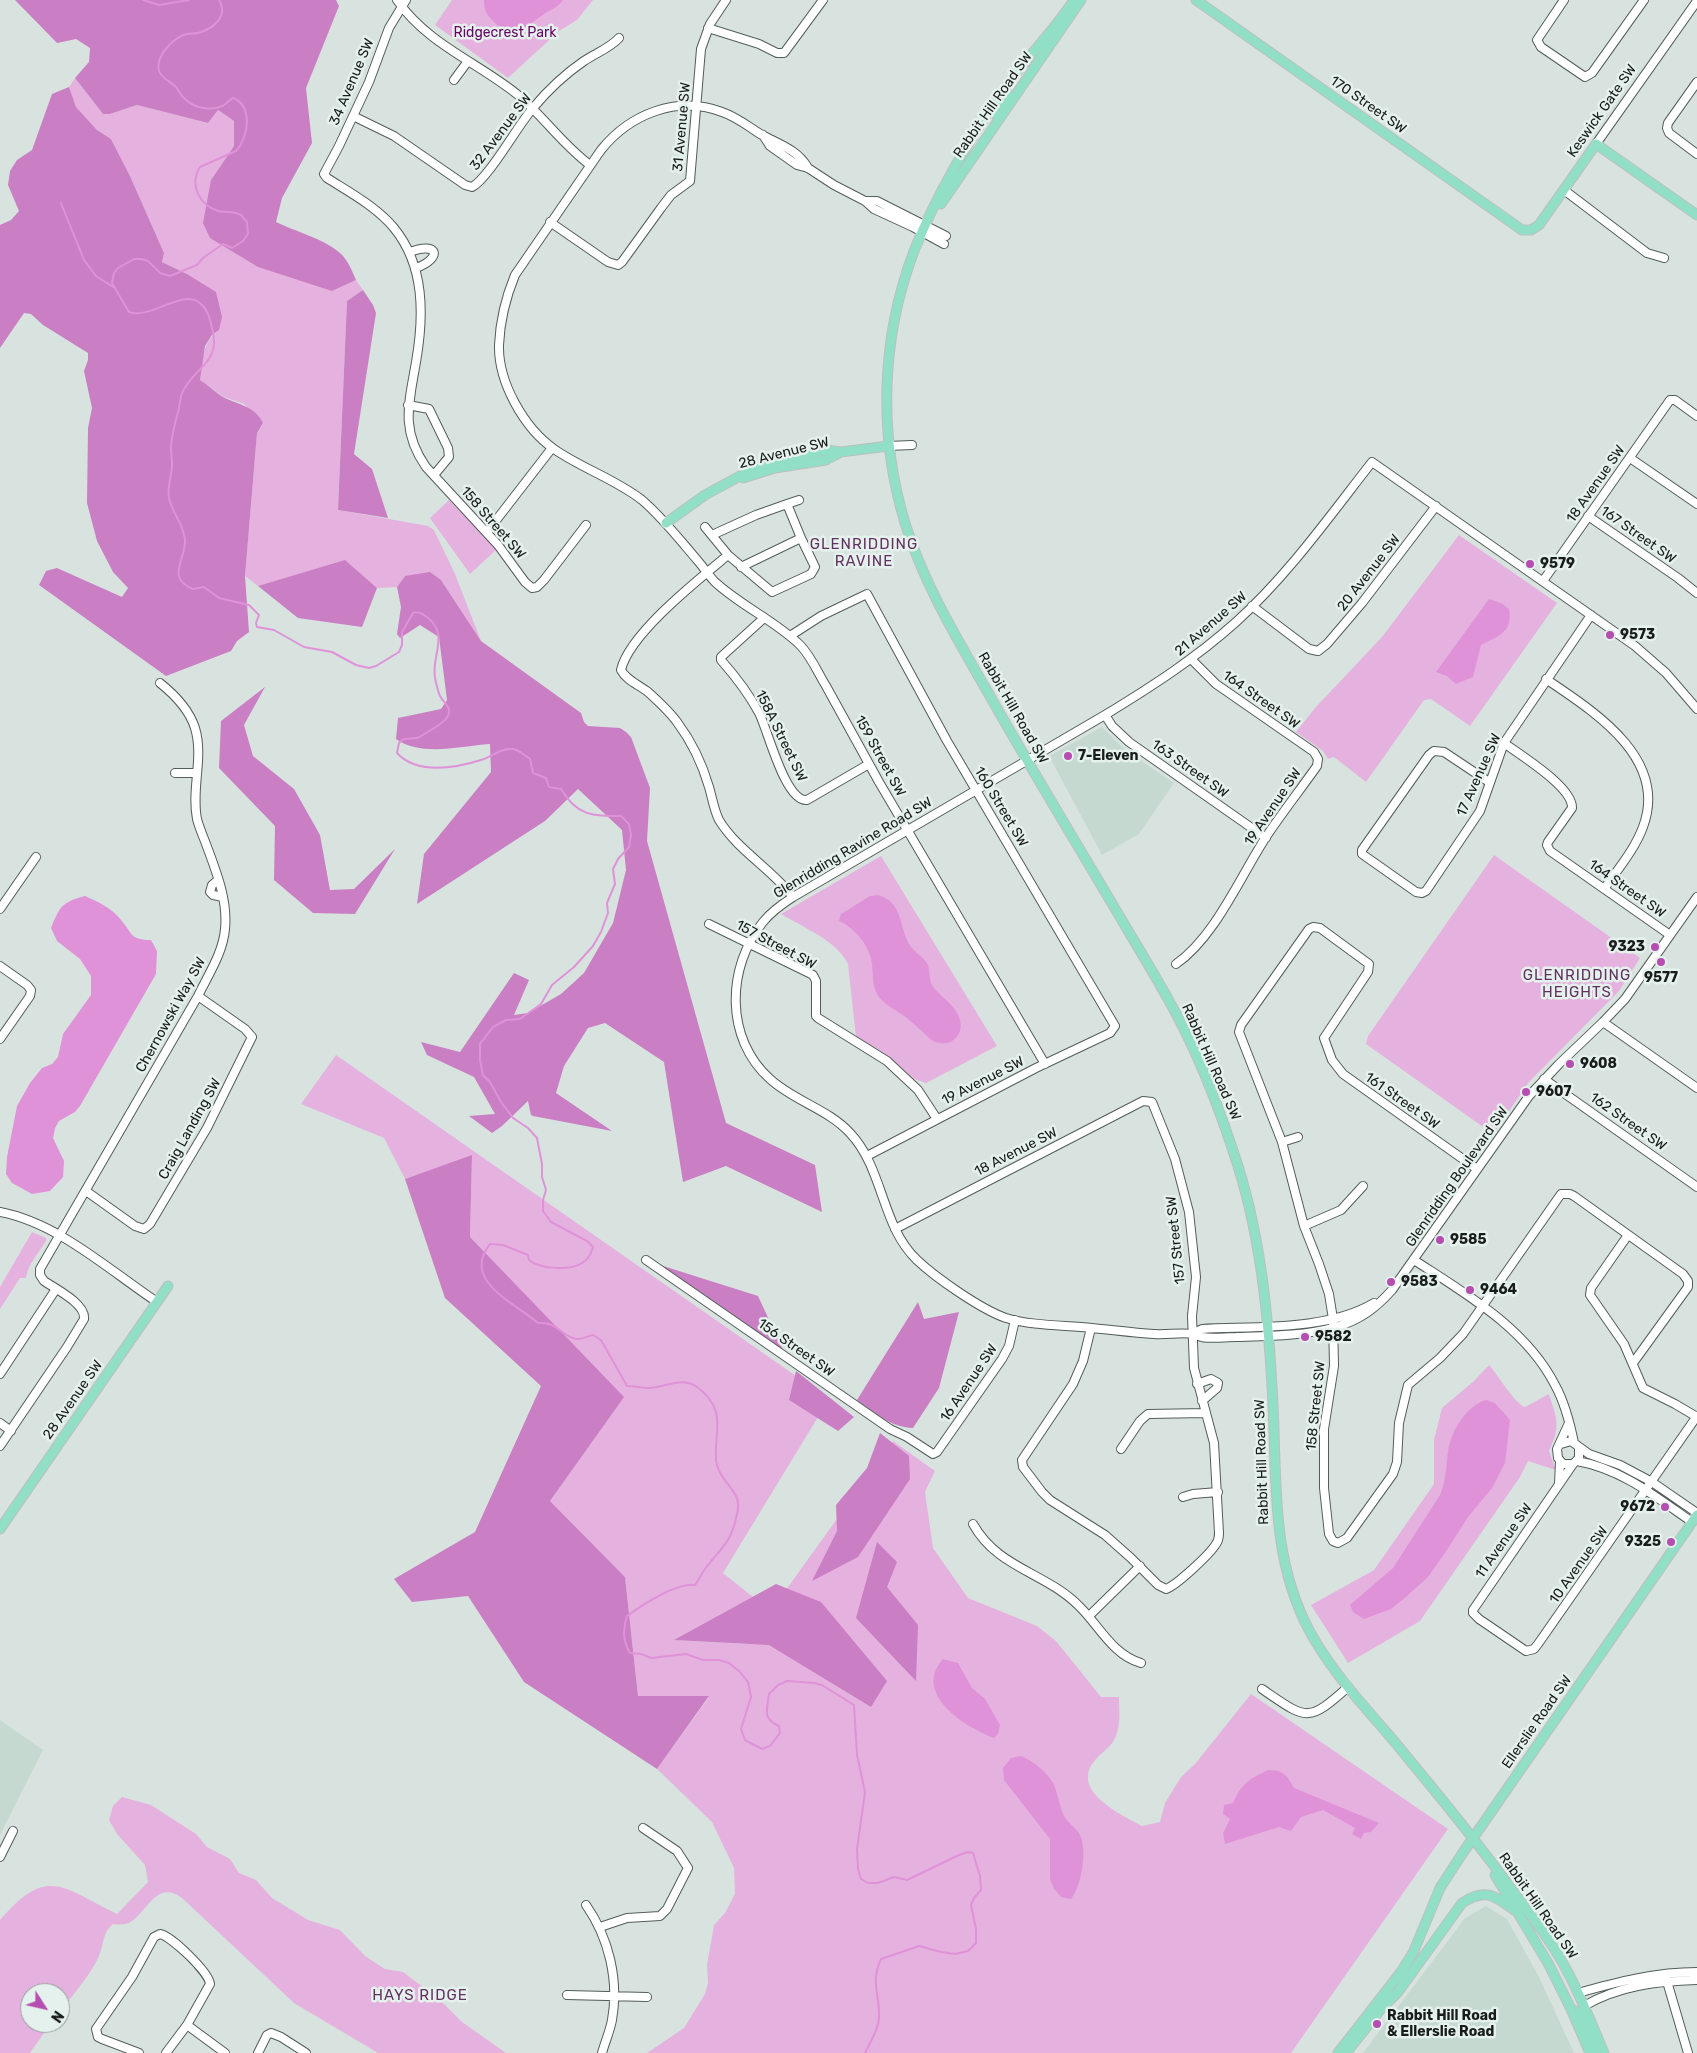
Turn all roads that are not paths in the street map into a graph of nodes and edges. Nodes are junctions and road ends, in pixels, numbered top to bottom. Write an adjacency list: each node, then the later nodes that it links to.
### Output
1 (726, 0): 12 (street, 31 Avenue SW)
2 (823, 0): 12 (street)
3 (1074, 0): 17 (main road, Rabbit Hill Road SW)
4 (1081, 0): 11 (main road, Rabbit Hill Road SW)
5 (1085, 0): 11 (main road)
6 (1196, 0): 30 (main road, 170 Street SW)
7 (1564, 0): 8 (street)
8 (1644, 0)
9 (1697, 1): 21 (street, Keswick Gate SW)
10 (401, 2): 14 (street); 20 (street, 34 Avenue SW)
11 (1071, 17): 23 (main road, Rabbit Hill Road SW)
12 (708, 28): 18 (street, 31 Avenue SW)
13 (619, 38): 19 (street, 32 Avenue SW)
14 (468, 61): 15 (street); 19 (street)
15 (454, 80)
16 (1697, 82): 22 (street)
17 (1005, 88): 23 (main road); 29 (main road, Rabbit Hill Road SW)
18 (697, 106): 24 (street, 159 Street SW); 28 (street, 31 Avenue SW); 29 (street, 159 Street SW)
19 (532, 109): 20 (street, 32 Avenue SW); 24 (street)
20 (353, 116): 25 (street, 34 Avenue SW)
21 (1596, 144): 26 (main road, Keswick Gate SW); 27 (main road)
22 (1697, 154)
23 (970, 160): 29 (main road, Rabbit Hill Road SW)
24 (590, 165): 28 (street, 159 Street SW)
25 (324, 175): 32 (street, 158 Street SW)
26 (1564, 190): 30 (main road, Keswick Gate SW); 33 (street)
27 (1697, 214)
28 (550, 222): 39 (street, 159 Street SW)
29 (924, 228): 31 (street, 159 Street SW); 38 (main road, Rabbit Hill Road SW)
30 (1526, 231)
31 (945, 240)
32 (410, 252): 34 (street, 158 Street SW); 34 (street)
33 (1664, 258)
34 (416, 268): 35 (street, 158 Street SW)
35 (408, 405): 41 (street, 158 Street SW); 41 (street)
36 (1697, 416): 40 (street, 18 Avenue SW)
37 (912, 445): 38 (street)
38 (888, 446): 47 (main road, 28 Avenue SW); 69 (main road, Rabbit Hill Road SW)
39 (552, 448): 47 (street, 159 Street SW); 50 (street)
40 (1630, 458): 44 (street); 46 (street, 18 Avenue SW)
41 (434, 475): 50 (street, 158 Street SW)
42 (799, 500): 43 (street)
43 (787, 504): 51 (street); 52 (street)
44 (1697, 504)
45 (1436, 506): 56 (street); 58 (street, 21 Avenue SW); 58 (street, 20 Avenue SW)
46 (1588, 516): 56 (street, 18 Avenue SW); 57 (street, 167 Street SW)
47 (666, 523): 55 (street, 159 Street SW)
48 (586, 525): 50 (street, 158 Street SW)
49 (705, 528): 51 (street)
50 (487, 532)
51 (712, 535): 53 (street)
52 (801, 538): 54 (street); 54 (street)
53 (728, 555): 54 (street); 55 (street)
54 (740, 567)
55 (707, 572): 60 (street, 159 Street SW); 79 (street)
56 (1543, 581): 59 (street)
57 (1697, 594)
58 (1252, 606): 62 (street, 21 Avenue SW)
59 (1591, 615): 63 (street, 17 Avenue SW); 65 (street)
60 (764, 618): 61 (street, 159 Street SW); 70 (street, 158A Street SW)
61 (790, 636): 70 (street, 159 Street SW); 74 (street, 160 Street SW)
62 (1191, 659): 66 (street, 21 Avenue SW); 68 (street, 164 Street SW)
63 (1546, 679): 67 (street, 17 Avenue SW); 78 (street)
64 (160, 683): 72 (street, Chernowski Way SW)
65 (1697, 709)
66 (1105, 715): 69 (street, 21 Avenue SW); 76 (street, 163 Street SW)
67 (1504, 743): 73 (street, 17 Avenue SW); 78 (street, 164 Street SW)
68 (1318, 759): 76 (street, 19 Avenue SW)
69 (1027, 760): 74 (street, Glenridding Ravine Road SW); 120 (main road, Rabbit Hill Road SW)
70 (869, 764): 75 (street, 159 Street SW)
71 (175, 773): 72 (street)
72 (197, 773): 87 (street, Chernowski Way SW)
73 (1489, 782): 73 (street, 17 Avenue SW)
74 (976, 790): 75 (street, Glenridding Ravine Road SW); 89 (street, 160 Street SW)
75 (908, 830): 79 (street, Glenridding Ravine Road SW); 92 (street, 159 Street SW)
76 (1266, 838): 85 (street, 19 Avenue SW)
77 (36, 858): 81 (street)
78 (1604, 889): 83 (street, 164 Street SW)
79 (792, 897): 84 (street, Glenridding Ravine Road SW)
80 (1696, 900): 83 (street, Glenridding Boulevard SW)
81 (0, 909)
82 (709, 924): 84 (street, 157 Street SW)
83 (1670, 935): 88 (street, Glenridding Boulevard SW)
84 (749, 944): 96 (street, 157 Street SW); 99 (street, Glenridding Ravine Road SW)
85 (1176, 964)
86 (0, 966): 90 (street)
87 (198, 996): 103 (street, Chernowski Way SW); 103 (street, Craig Landing SW)
88 (1603, 1022): 93 (street, Glenridding Boulevard SW); 94 (street)
89 (1113, 1030): 92 (street, 19 Avenue SW)
90 (0, 1039)
91 (1324, 1041): 98 (street, 158 Street SW); 100 (street, 161 Street SW)
92 (1045, 1064): 96 (street, 19 Avenue SW)
93 (1544, 1079): 100 (street, Glenridding Boulevard SW); 102 (street, 162 Street SW)
94 (1697, 1088)
95 (1149, 1100): 106 (street, 18 Avenue SW); 123 (street, 157 Street SW)
96 (937, 1119): 99 (street, 19 Avenue SW)
97 (1298, 1137): 98 (street)
98 (1282, 1142): 105 (street, 158 Street SW)
99 (866, 1156): 106 (street, Glenridding Ravine Road SW)
100 (1477, 1169): 110 (street, Glenridding Boulevard SW)
101 (1363, 1186): 105 (street)
102 (1697, 1187)
103 (86, 1191): 108 (street, Chernowski Way SW)
104 (0, 1212): 108 (street)
105 (1304, 1226): 111 (street, 158 Street SW)
106 (895, 1229): 119 (street, Glenridding Ravine Road SW)
107 (1628, 1235): 117 (street); 125 (street); 125 (street)
108 (60, 1236): 114 (street, Chernowski Way SW); 116 (street)
109 (646, 1260): 138 (street, 156 Street SW)
110 (1414, 1260): 115 (street, Glenridding Boulevard SW); 117 (street)
111 (1322, 1272): 112 (street); 118 (street, 158 Street SW)
112 (1313, 1275)
113 (168, 1286): 116 (main road, 28 Avenue SW)
114 (56, 1289): 126 (street); 133 (street, Chernowski Way SW)
115 (1392, 1290): 118 (street, Glenridding Boulevard SW); 122 (street, Glenridding Boulevard SW)
116 (157, 1302): 148 (main road, 28 Avenue SW)
117 (1482, 1307): 122 (street, 158 Street SW); 131 (street)
118 (1333, 1319): 120 (street, Glenridding Boulevard SW); 122 (street, 158 Street SW)
119 (1016, 1320): 121 (street, Glenridding Ravine Road SW); 138 (street, 16 Avenue SW)
120 (1268, 1326): 123 (street, Glenridding Boulevard SW); 124 (main road, Rabbit Hill Road SW)
121 (1091, 1328): 123 (street, Glenridding Ravine Road SW); 149 (street)
122 (1334, 1328): 124 (street, Glenridding Boulevard SW)
123 (1192, 1334): 124 (street, Glenridding Boulevard SW); 127 (street, 157 Street SW)
124 (1268, 1336): 153 (main road, Rabbit Hill Road SW)
125 (1634, 1363): 130 (street)
126 (0, 1374)
127 (1198, 1384): 128 (street, 157 Street SW); 128 (street)
128 (1202, 1401): 129 (street, 157 Street SW)
129 (1206, 1413): 137 (street); 144 (street, 157 Street SW)
130 (1697, 1417): 141 (street, 10 Avenue SW)
131 (1570, 1422): 134 (street); 135 (street)
132 (0, 1423): 133 (street)
133 (10, 1430): 136 (street, Chernowski Way SW)
134 (1561, 1444): 135 (street); 139 (street)
135 (1577, 1445): 140 (street); 141 (street)
136 (0, 1446)
137 (1121, 1449)
138 (932, 1454)
139 (1560, 1461): 140 (street); 142 (street)
140 (1575, 1462): 142 (street, 11 Avenue SW); 143 (street)
141 (1652, 1482): 143 (street, 10 Avenue SW); 146 (street)
142 (1559, 1484): 151 (street, 11 Avenue SW)
143 (1646, 1490): 146 (street); 151 (street, 10 Avenue SW)
144 (1218, 1492): 145 (street); 149 (street, 157 Street SW)
145 (1183, 1497)
146 (1695, 1517): 157 (main road, Ellerslie Road SW)
147 (973, 1524): 150 (street)
148 (0, 1529)
149 (1140, 1566): 150 (street)
150 (1089, 1616): 152 (street)
151 (1530, 1651)
152 (1141, 1663)
153 (1348, 1687): 154 (street); 157 (main road, Rabbit Hill Road SW)
154 (1262, 1689)
155 (643, 1828): 162 (street)
156 (13, 1831): 159 (street)
157 (1472, 1839): 158 (main road, Rabbit Hill Road SW); 163 (main road, Ellerslie Road SW)
158 (1486, 1856): 161 (main road, Rabbit Hill Road SW); 167 (main road, Rabbit Hill Road SW)
159 (0, 1857)
160 (586, 1905): 162 (street)
161 (1520, 1915): 172 (main road, Rabbit Hill Road SW); 173 (main road)
162 (600, 1927): 169 (street)
163 (1413, 1953): 173 (main road, Ellerslie Road SW); 181 (main road, Ellerslie Road SW)
164 (1697, 1972): 165 (street)
165 (1666, 1978): 166 (street); 167 (street); 171 (street); 186 (street)
166 (1697, 1980)
167 (1578, 1993): 171 (main road, Rabbit Hill Road SW)
168 (567, 1995): 169 (street)
169 (614, 1995): 170 (street); 175 (street)
170 (647, 1997)
171 (1584, 2006): 185 (main road, Rabbit Hill Road SW)
172 (1571, 2009): 183 (main road, Rabbit Hill Road SW); 184 (main road)
173 (1374, 2016): 182 (main road, Ellerslie Road SW)
174 (187, 2025): 176 (street); 177 (street); 178 (street)
175 (601, 2052)
176 (139, 2053)
177 (166, 2053)
178 (225, 2053)
179 (258, 2053): 180 (street)
180 (306, 2053)
181 (1338, 2053)
182 (1346, 2053)
183 (1590, 2053)
184 (1597, 2053)
185 (1604, 2053)
186 (1688, 2053)

